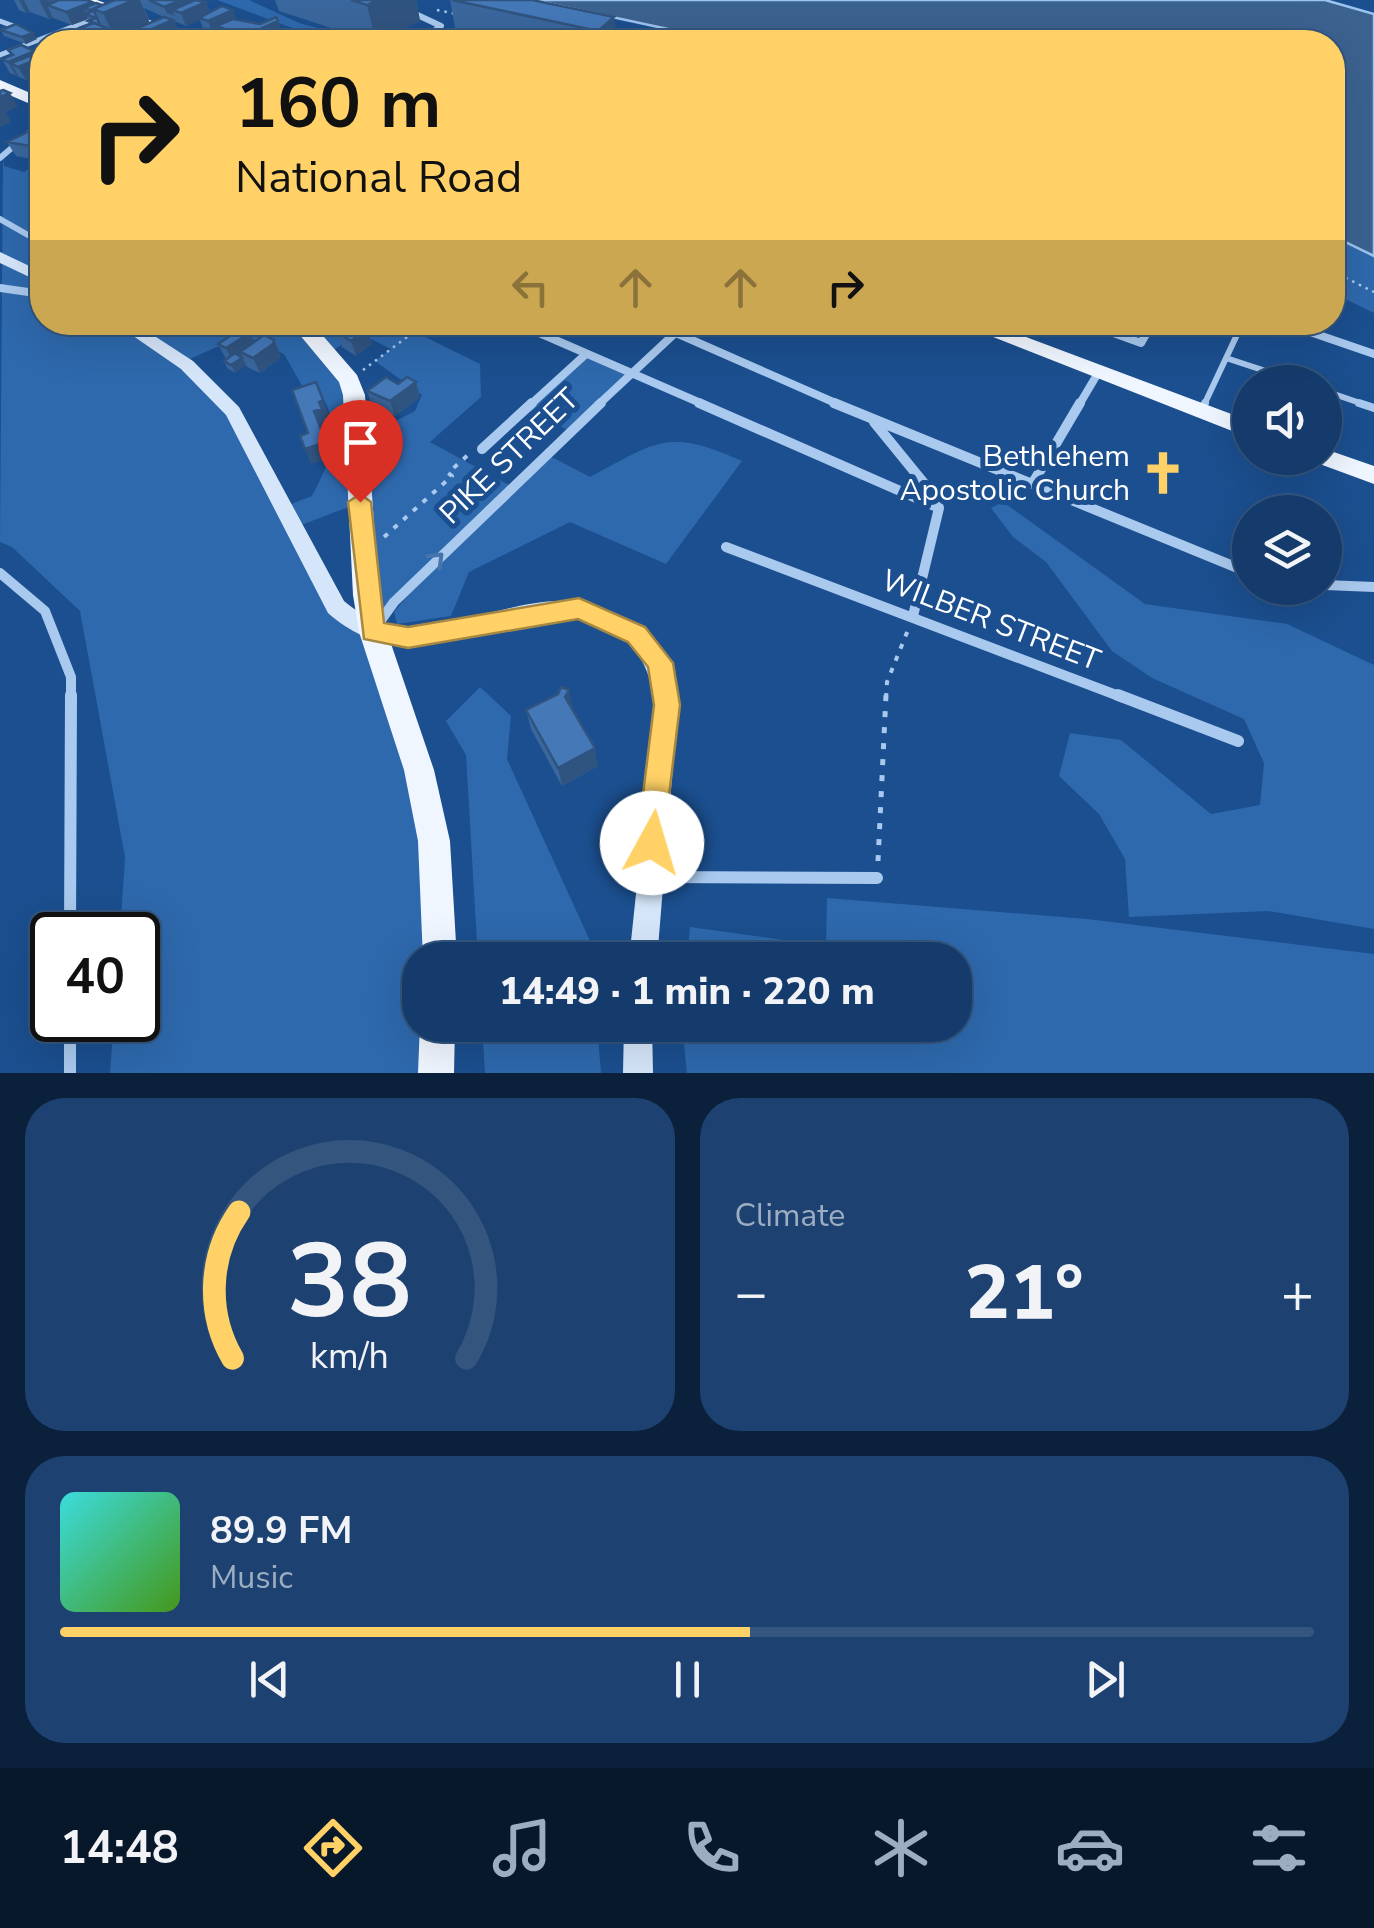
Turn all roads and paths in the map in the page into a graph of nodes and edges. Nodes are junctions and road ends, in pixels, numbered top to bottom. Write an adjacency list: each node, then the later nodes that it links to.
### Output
1 (84, 0): 4 (main road)
2 (425, 7): 5 (path)
3 (398, 9): 10 (street)
4 (113, 10): 8 (lane); 9 (main road)
5 (468, 16)
6 (0, 20): 12 (lane)
7 (468, 27): 11 (path)
8 (64, 30)
9 (158, 30)
10 (435, 30)
11 (463, 30)
12 (30, 32)
13 (30, 43): 14 (lane)
14 (0, 55)
15 (0, 85): 16 (main road)
16 (30, 99)
17 (30, 132): 18 (street)
18 (0, 158)
19 (0, 220): 20 (lane)
20 (30, 236)
21 (0, 256): 22 (street)
22 (30, 272)
23 (1345, 278): 26 (path)
24 (0, 288): 25 (street)
25 (30, 292)
26 (1374, 292)
27 (141, 335): 62 (street)
28 (309, 335): 62 (main road)
29 (410, 335): 42 (path)
30 (543, 335): 38 (street)
31 (674, 335): 44 (street, PIKE STREET)
32 (681, 335): 48 (street)
33 (1024, 335): 43 (main road)
34 (1119, 335): 35 (street)
35 (1146, 335)
36 (1237, 335): 40 (lane)
37 (1319, 335): 39 (street)
38 (586, 354): 44 (street); 50 (street)
39 (1374, 354)
40 (1226, 358): 41 (lane); 47 (lane)
41 (1247, 365)
42 (359, 373)
43 (1098, 373): 47 (main road); 53 (street)
44 (633, 374): 54 (street); 62 (street, PIKE STREET, one-way to 44)
45 (1342, 397): 46 (lane)
46 (1374, 408)
47 (1201, 412): 49 (main road)
48 (871, 419): 53 (street); 54 (street)
49 (1232, 423)
50 (479, 448): 55 (path)
51 (1342, 463): 52 (main road)
52 (1374, 475)
53 (1034, 481): 57 (street)
54 (939, 508): 61 (street)
55 (377, 544)
56 (726, 546): 61 (street, WILBER STREET)
57 (1232, 564)
58 (0, 572): 66 (street)
59 (1342, 586): 60 (street)
60 (1374, 587)
61 (914, 616): 63 (street, WILBER STREET); 65 (path)
62 (373, 632): 64 (street); 67 (main road)
63 (1238, 741)
64 (648, 877): 65 (street); 68 (street)
65 (877, 878)
66 (70, 912)
67 (439, 942)
68 (643, 942)
69 (70, 1042): 72 (street)
70 (437, 1042): 73 (main road)
71 (638, 1042): 74 (street)
72 (70, 1073)
73 (436, 1073)
74 (638, 1073)

